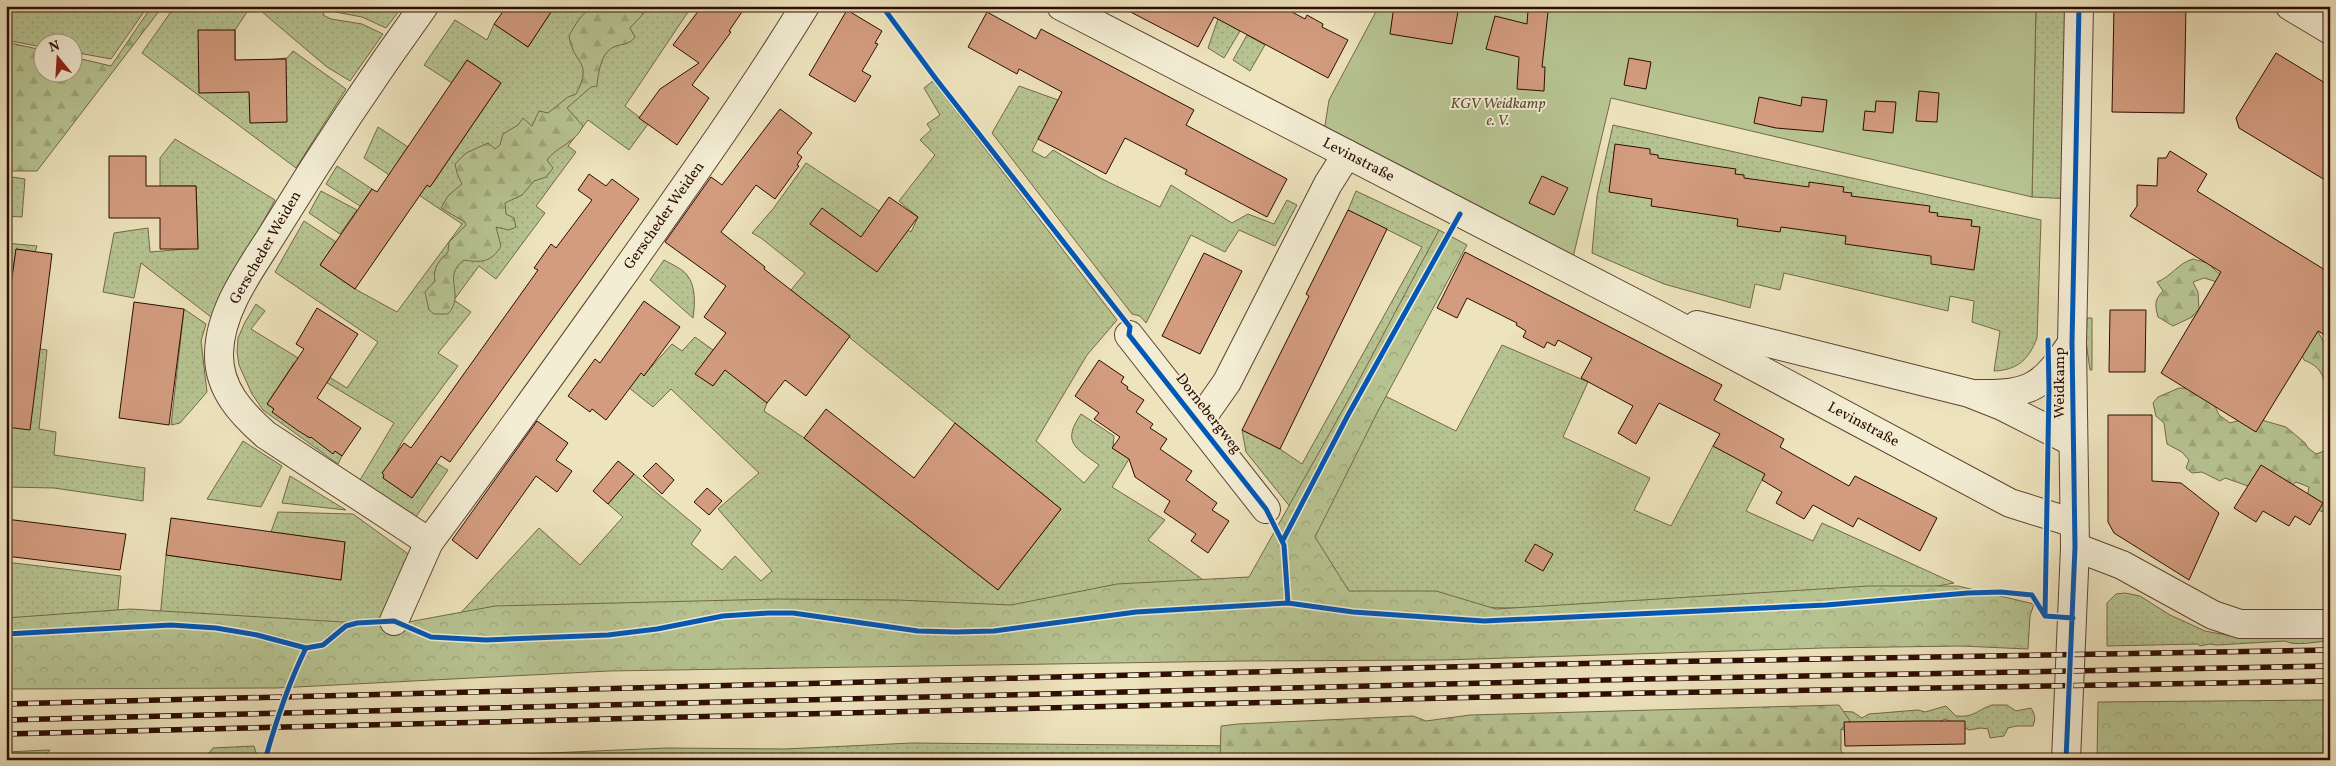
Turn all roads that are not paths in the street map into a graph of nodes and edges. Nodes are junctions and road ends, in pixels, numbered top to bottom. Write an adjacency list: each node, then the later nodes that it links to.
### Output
1 (424, 6): 16 (street, Gerscheder Weiden)
2 (805, 6): 16 (street, Gerscheder Weiden)
3 (1060, 6): 7 (street, Levinstraße)
4 (2079, 6): 10 (street, Weidkamp)
5 (2290, 6): 6 (street)
6 (2330, 30)
7 (1347, 154): 8 (street, Levinstraße); 12 (street, Dornebergweg)
8 (1656, 314): 11 (street, Levinstraße); 15 (street, Levinstraße)
9 (1129, 335): 12 (street, Dornebergweg)
10 (2072, 343): 11 (street, Levinstraße); 13 (street, Weidkamp)
11 (1970, 393): 13 (street, Levinstraße)
12 (1199, 422): 14 (street, Dornebergweg)
13 (2073, 442): 15 (street, Weidkamp)
14 (1266, 510)
15 (2075, 535): 18 (street); 19 (street, Weidkamp)
16 (429, 542): 17 (street, Gerscheder Weiden)
17 (394, 621)
18 (2330, 624)
19 (2066, 760)

